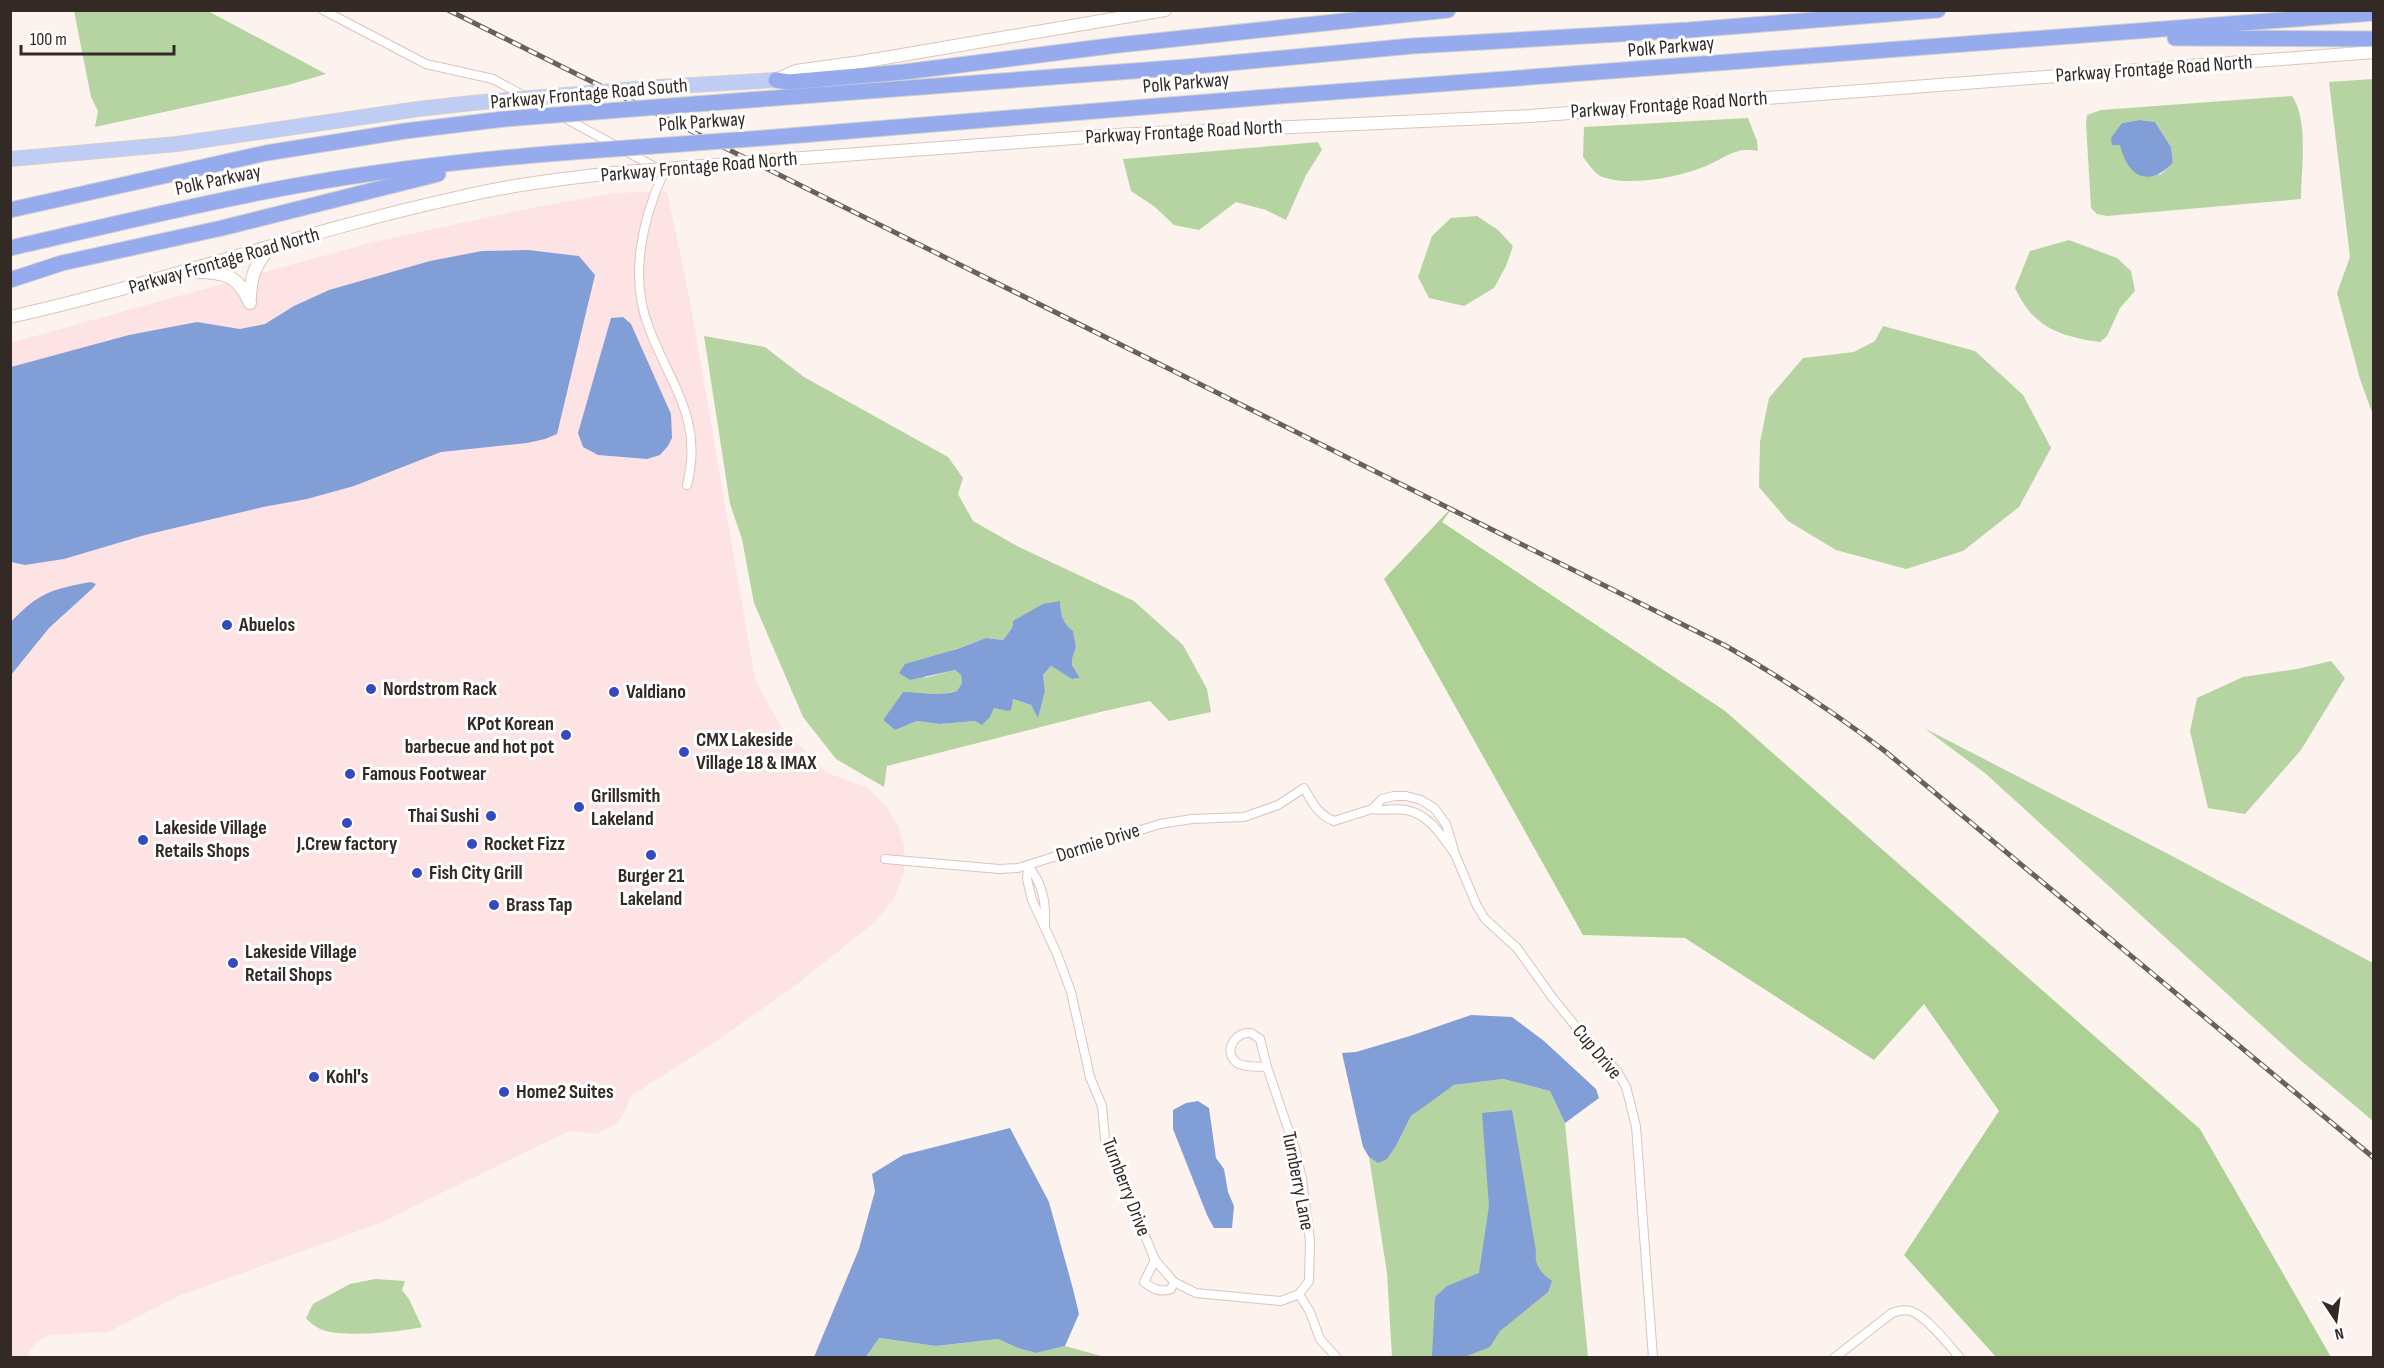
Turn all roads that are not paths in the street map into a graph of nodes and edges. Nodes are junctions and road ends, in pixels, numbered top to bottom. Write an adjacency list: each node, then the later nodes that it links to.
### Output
1 (323, 10): 18 (street)
2 (1165, 10): 9 (main road, Parkway Frontage Road South)
3 (1448, 10): 9 (highway)
4 (1938, 10): 12 (highway, Polk Parkway, bridge)
5 (2373, 14): 6 (highway, Polk Parkway)
6 (2064, 38): 7 (highway); 10 (highway, Polk Parkway, bridge)
7 (2373, 39)
8 (2373, 52): 13 (main road, Parkway Frontage Road North, bridge)
9 (776, 80): 11 (main road, Parkway Frontage Road South, bridge)
10 (510, 157): 14 (highway, Polk Parkway); 16 (highway)
11 (10, 159)
12 (10, 210)
13 (270, 247): 15 (main road, Parkway Frontage Road North); 15 (main road)
14 (10, 248)
15 (184, 272): 17 (main road, Parkway Frontage Road North)
16 (10, 280)
17 (10, 317)
18 (687, 484)
19 (1417, 799): 20 (street); 21 (street); 22 (street)
20 (1372, 809): 21 (street); 24 (street, Dormie Drive)
21 (1413, 812): 22 (street)
22 (1455, 854): 31 (street, Cup Drive)
23 (885, 860): 24 (street, Dormie Drive)
24 (1028, 866): 25 (street, Turnberry Drive); 25 (street, Turnberry Drive)
25 (1045, 929): 27 (street, Turnberry Drive)
26 (1267, 1067): 26 (street, Turnberry Lane); 29 (street, Turnberry Lane)
27 (1155, 1260): 28 (street, Turnberry Drive); 28 (street)
28 (1174, 1282): 29 (street, Turnberry Drive)
29 (1299, 1294): 30 (street)
30 (1336, 1358)
31 (1653, 1358)
32 (1834, 1358): 33 (street)
33 (1960, 1358)

